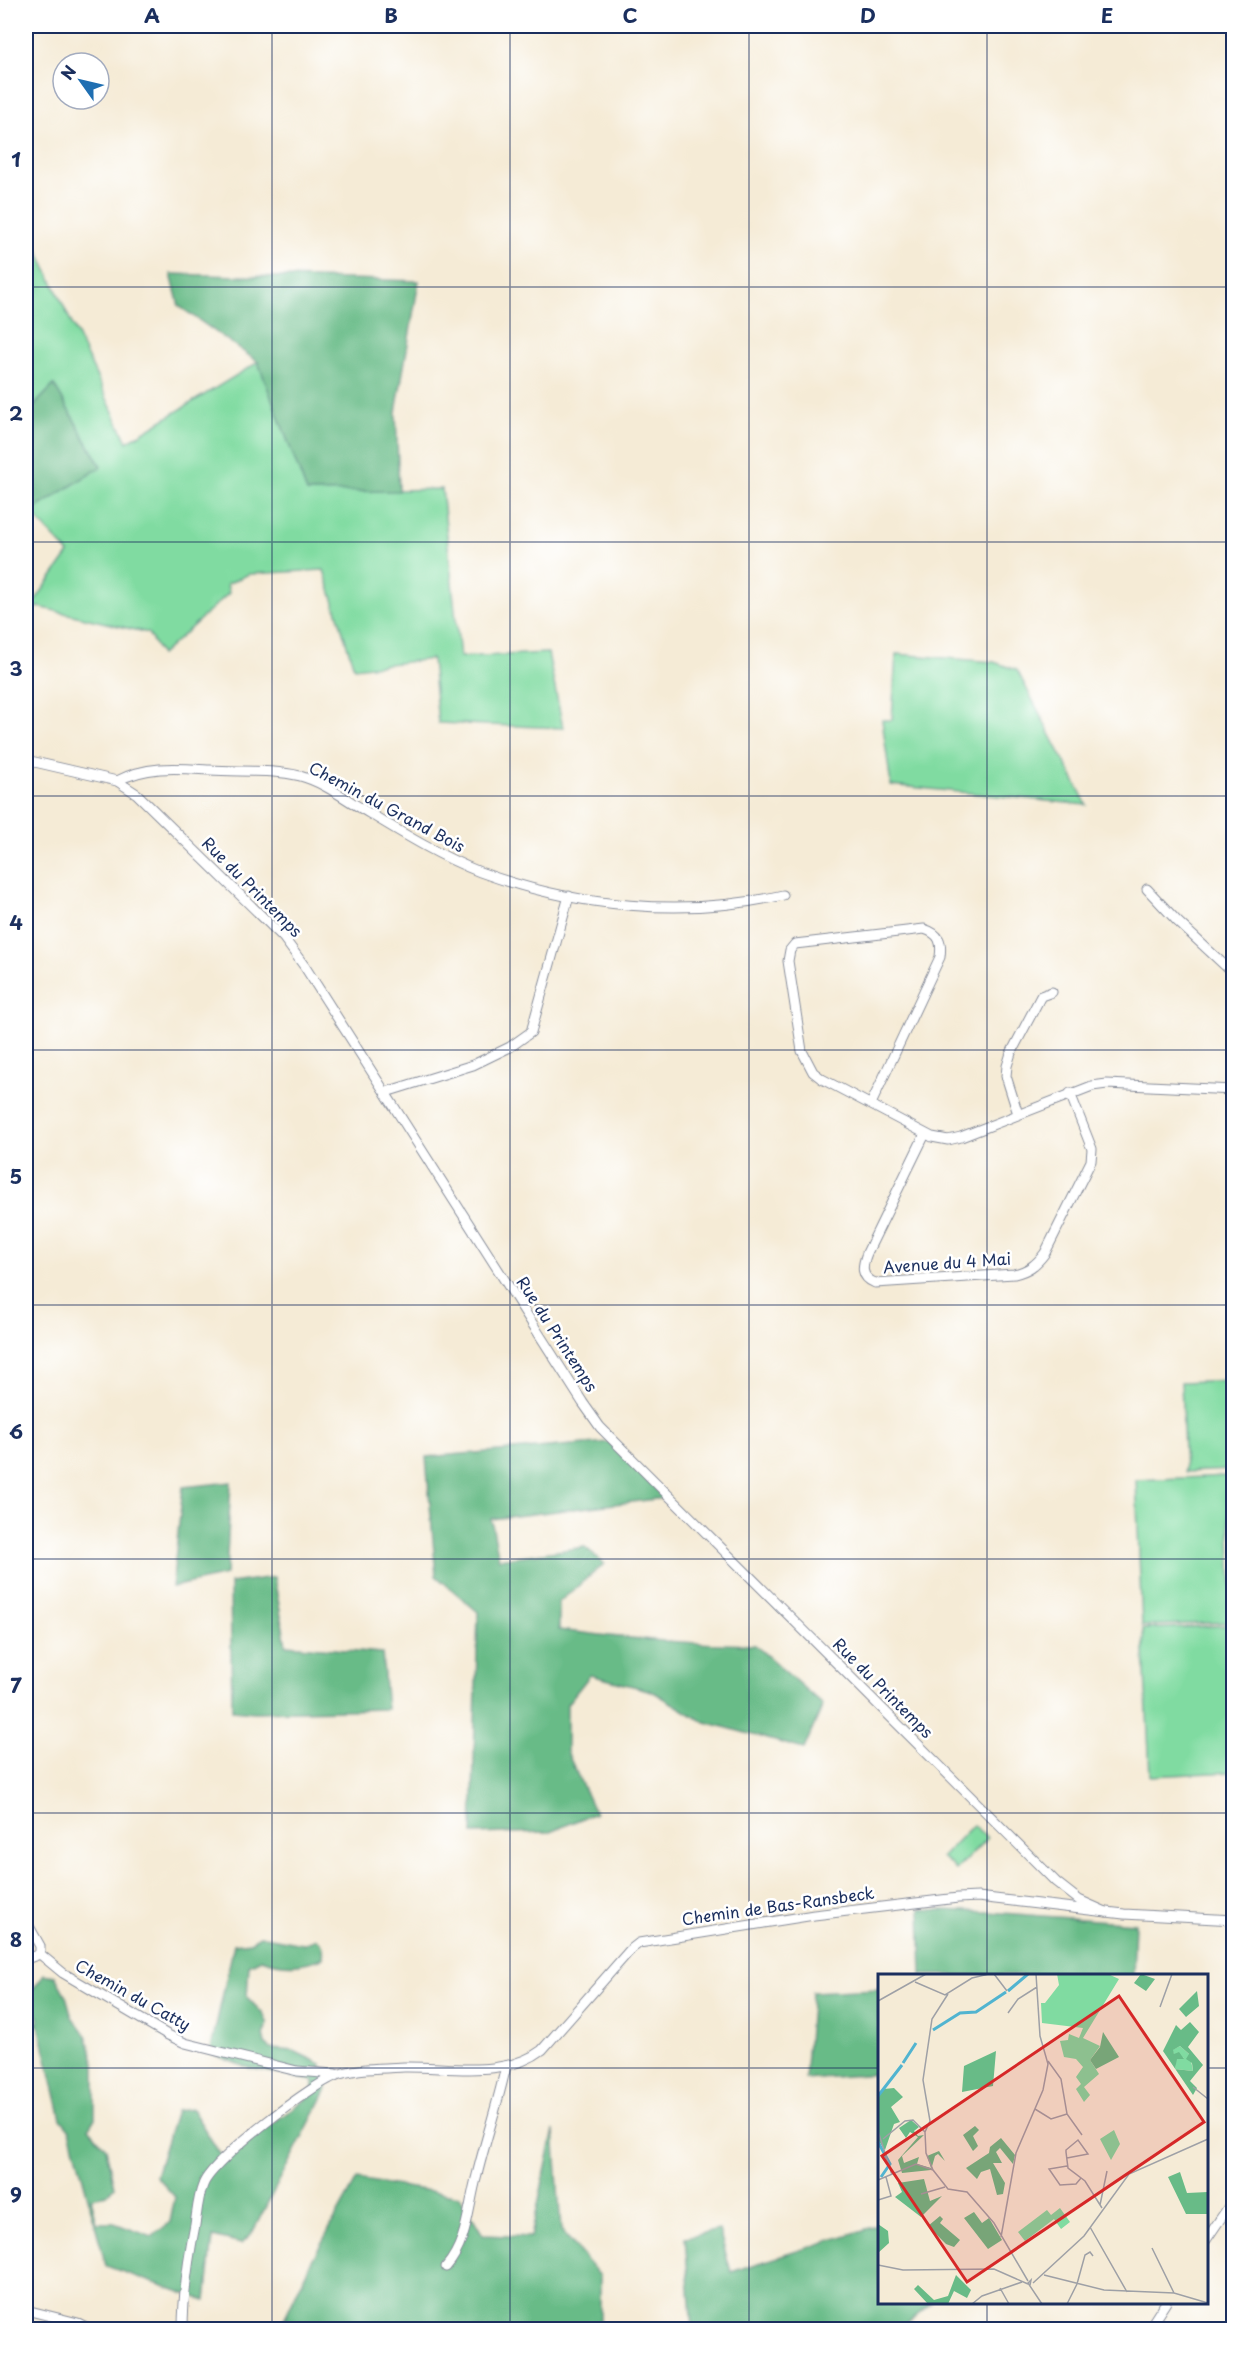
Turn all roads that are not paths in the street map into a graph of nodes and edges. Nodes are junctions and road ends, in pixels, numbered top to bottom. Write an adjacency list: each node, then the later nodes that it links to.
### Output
1 (26, 760): 2 (street, Rue du Printemps)
2 (117, 781): 4 (street, Chemin du Grand Bois); 9 (street, Rue du Printemps)
3 (1147, 889): 6 (street)
4 (569, 896): 5 (street, Chemin du Grand Bois); 9 (street)
5 (783, 896)
6 (1233, 974)
7 (1052, 992): 12 (street)
8 (1233, 1090): 10 (street)
9 (386, 1092): 14 (street, Rue du Printemps)
10 (1070, 1093): 12 (street); 13 (street, Avenue du 4 Mai)
11 (871, 1104): 11 (street); 13 (street)
12 (1018, 1114): 13 (street)
13 (925, 1134)
14 (1106, 1912): 15 (street, Chemin de Bas-Ransbeck); 19 (street, Chemin de Bas-Ransbeck)
15 (1233, 1920)
16 (26, 1921): 17 (street)
17 (40, 1954): 18 (street); 20 (street, Chemin du Catty)
18 (26, 1959)
19 (506, 2066): 20 (street, Chemin de Bas-Ransbeck); 23 (street)
20 (338, 2074): 27 (street, Chemin de Bas-Ransbeck)
21 (1233, 2199): 22 (street)
22 (1208, 2237)
23 (446, 2267)
24 (1165, 2304): 28 (street)
25 (26, 2310): 26 (street)
26 (92, 2330)
27 (183, 2330)
28 (1148, 2330)

